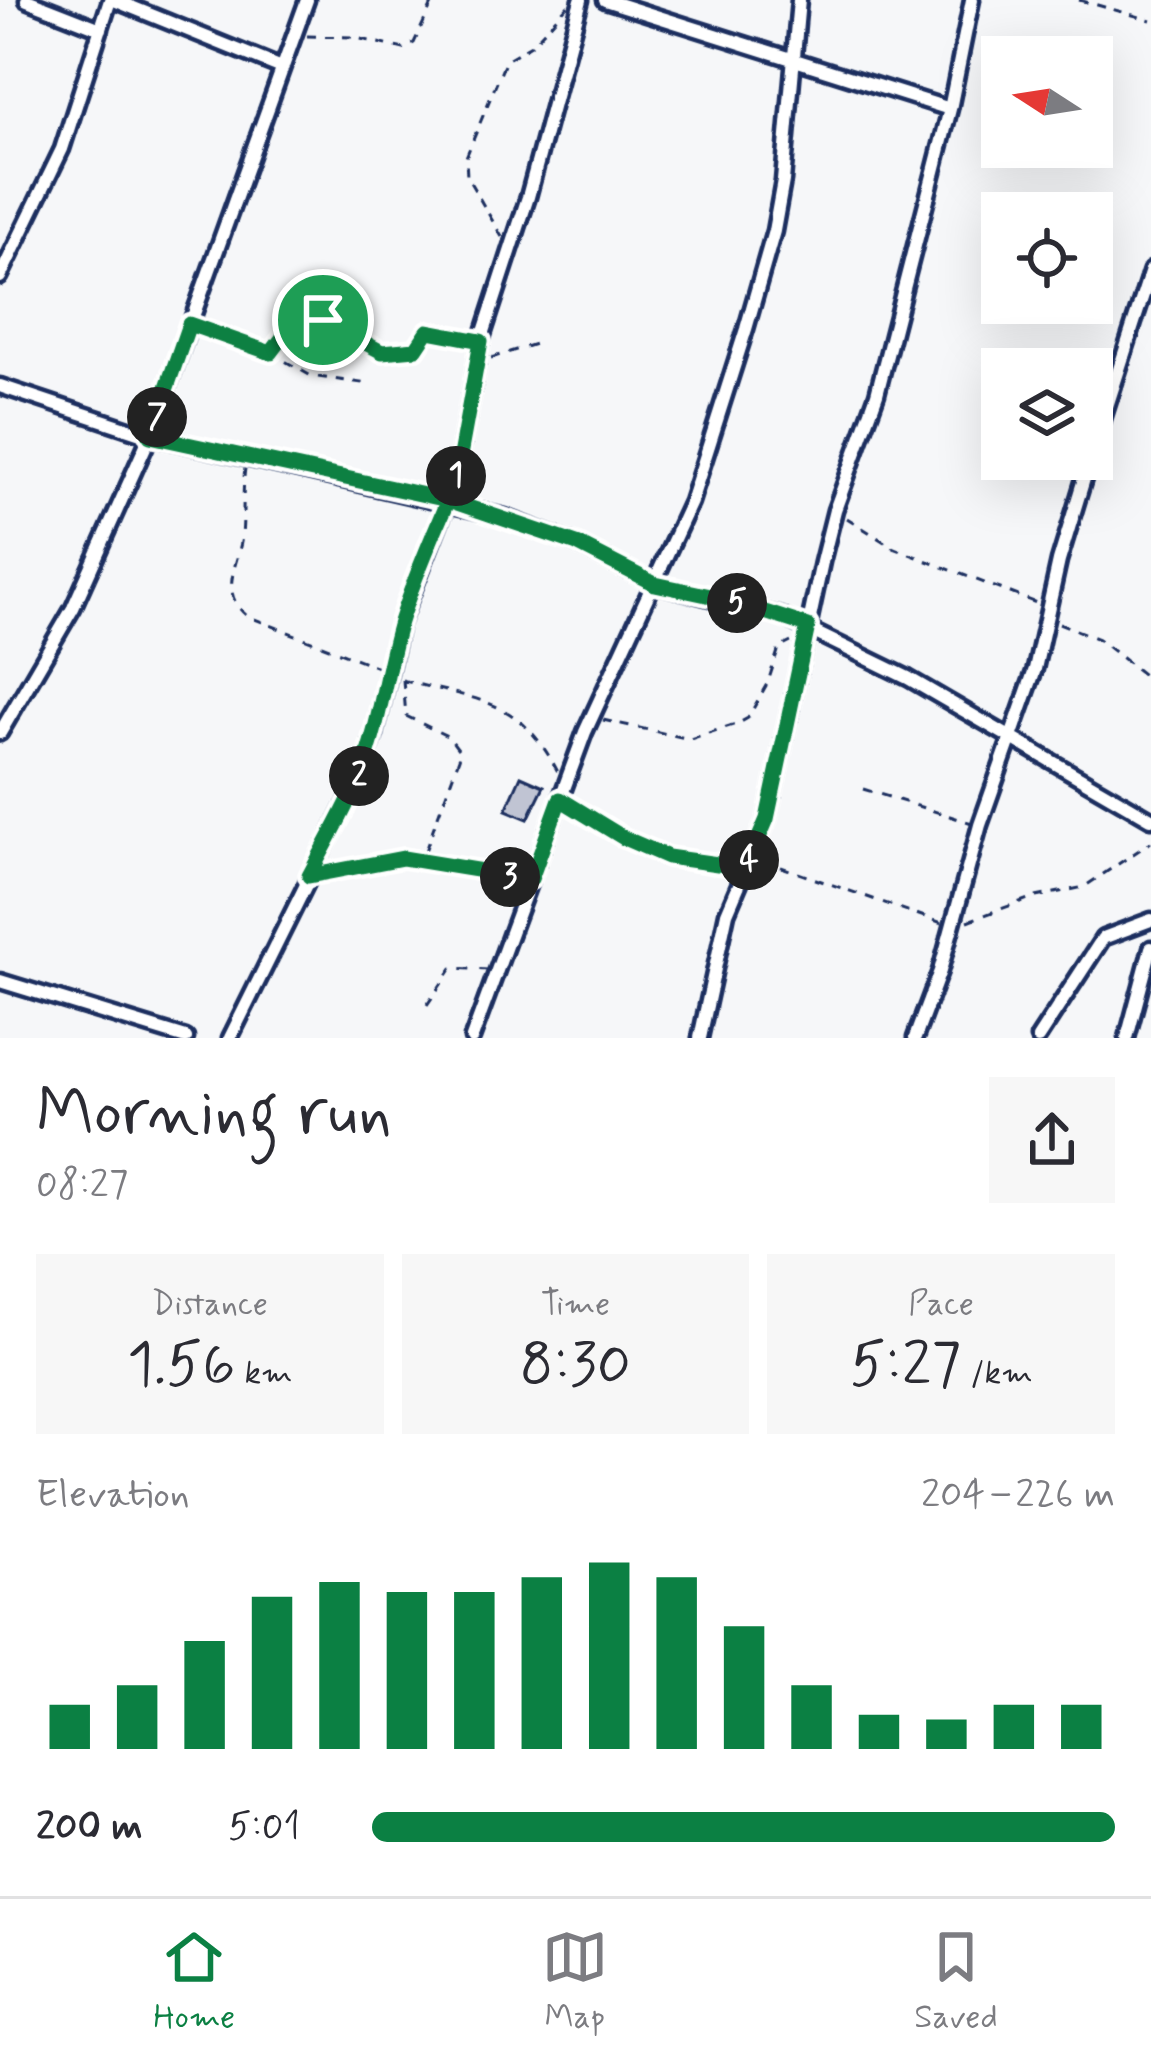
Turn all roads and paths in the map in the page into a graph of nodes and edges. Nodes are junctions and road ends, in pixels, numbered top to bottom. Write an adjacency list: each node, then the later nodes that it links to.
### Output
1 (27, 0): 12 (street)
2 (112, 0): 12 (street); 15 (street)
3 (308, 0): 13 (street)
4 (434, 0): 13 (path)
5 (571, 0): 19 (path)
6 (580, 0): 19 (street)
7 (605, 0): 14 (street)
8 (800, 0): 14 (street)
9 (972, 0): 16 (street)
10 (1079, 0): 11 (path)
11 (1151, 20)
12 (101, 29): 18 (street)
13 (293, 34): 15 (street)
14 (793, 58): 16 (street); 35 (street)
15 (282, 68): 22 (street)
16 (950, 109): 34 (street)
17 (0, 243): 18 (street)
18 (15, 248): 21 (street)
19 (508, 249): 23 (street)
20 (1151, 270): 29 (street)
21 (0, 277)
22 (189, 324): 25 (path); 30 (street)
23 (481, 341): 25 (path); 26 (street)
24 (541, 343): 26 (path)
25 (271, 353): 27 (path)
26 (478, 361): 33 (street)
27 (369, 384)
28 (0, 386): 30 (street)
29 (1113, 388)
30 (150, 436): 31 (street); 41 (street)
31 (246, 460): 33 (street); 38 (path)
32 (1084, 480): 36 (street)
33 (448, 500): 35 (street); 38 (street)
34 (835, 510): 36 (path); 37 (street)
35 (655, 584): 37 (street); 40 (street)
36 (1047, 614): 39 (path); 42 (street)
37 (806, 633): 40 (path); 42 (street); 49 (street)
38 (396, 677): 44 (path); 48 (path); 50 (street)
39 (1151, 681)
40 (592, 717): 44 (street)
41 (0, 733)
42 (1010, 735): 45 (street); 46 (street)
43 (863, 789): 46 (path)
44 (563, 793): 49 (path); 51 (street)
45 (1151, 819)
46 (980, 825): 53 (street)
47 (1151, 842): 53 (path)
48 (421, 860): 50 (path); 51 (path)
49 (748, 862): 53 (path); 61 (street)
50 (309, 876): 59 (street)
51 (531, 879): 55 (street)
52 (1151, 920): 63 (street)
53 (953, 926): 62 (street)
54 (1151, 948): 64 (street)
55 (495, 971): 57 (path); 60 (street)
56 (0, 981): 58 (street)
57 (427, 1005)
58 (186, 1038)
59 (230, 1038)
60 (472, 1038)
61 (700, 1038)
62 (915, 1038)
63 (1038, 1038)
64 (1127, 1038)

